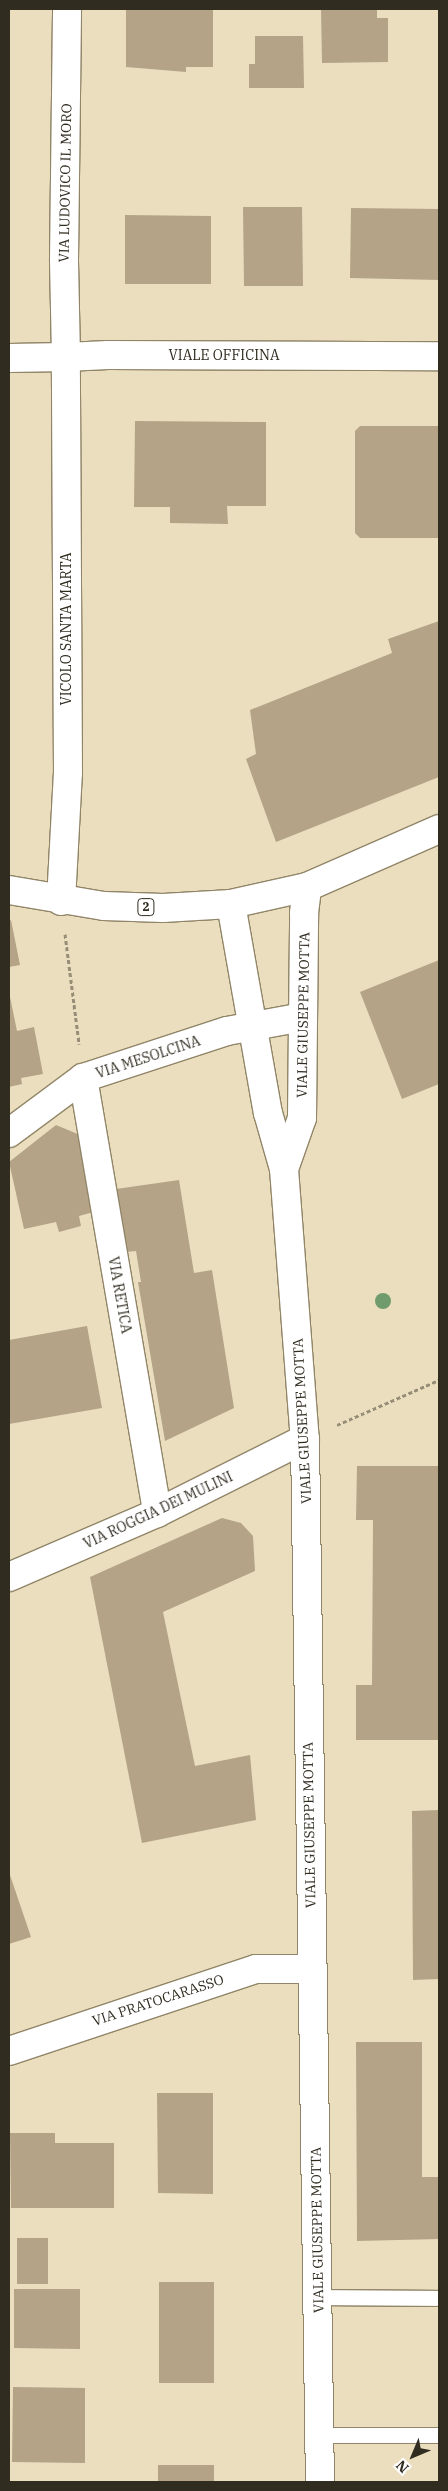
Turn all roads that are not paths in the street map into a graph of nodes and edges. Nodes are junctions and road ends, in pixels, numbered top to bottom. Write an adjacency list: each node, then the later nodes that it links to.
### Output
1 (67, 9): 3 (street, VIA LUDOVICO IL MORO)
2 (439, 356): 3 (street, VIALE OFFICINA)
3 (66, 357): 4 (street, VIALE OFFICINA); 8 (street, VICOLO SANTA MARTA)
4 (9, 358)
5 (439, 829): 6 (street, 2)
6 (307, 887): 9 (street, 2); 10 (street, VIALE GIUSEPPE MOTTA)
7 (9, 890): 8 (street, 2)
8 (61, 901): 9 (street, 2)
9 (230, 904): 11 (street, VIALE GIUSEPPE MOTTA)
10 (303, 1017): 11 (street, VIA MESOLCINA); 14 (street, VIALE GIUSEPPE MOTTA)
11 (251, 1024): 12 (street, VIA MESOLCINA); 14 (street, VIALE GIUSEPPE MOTTA)
12 (83, 1078): 13 (street, VIA MESOLCINA); 16 (street, VIA RETICA)
13 (9, 1133)
14 (284, 1169): 15 (street, VIALE GIUSEPPE MOTTA)
15 (305, 1439): 16 (street, VIA ROGGIA DEI MULINI); 18 (street, VIALE GIUSEPPE MOTTA)
16 (156, 1513): 17 (street, VIA ROGGIA DEI MULINI)
17 (9, 1577)
18 (311, 1969): 19 (street, VIA PRATOCARASSO); 20 (street, VIALE GIUSEPPE MOTTA)
19 (9, 2051)
20 (318, 2297): 21 (lane); 22 (street, VIALE GIUSEPPE MOTTA)
21 (439, 2298)
22 (320, 2435): 23 (lane); 24 (street, VIALE GIUSEPPE MOTTA)
23 (439, 2435)
24 (320, 2482)

